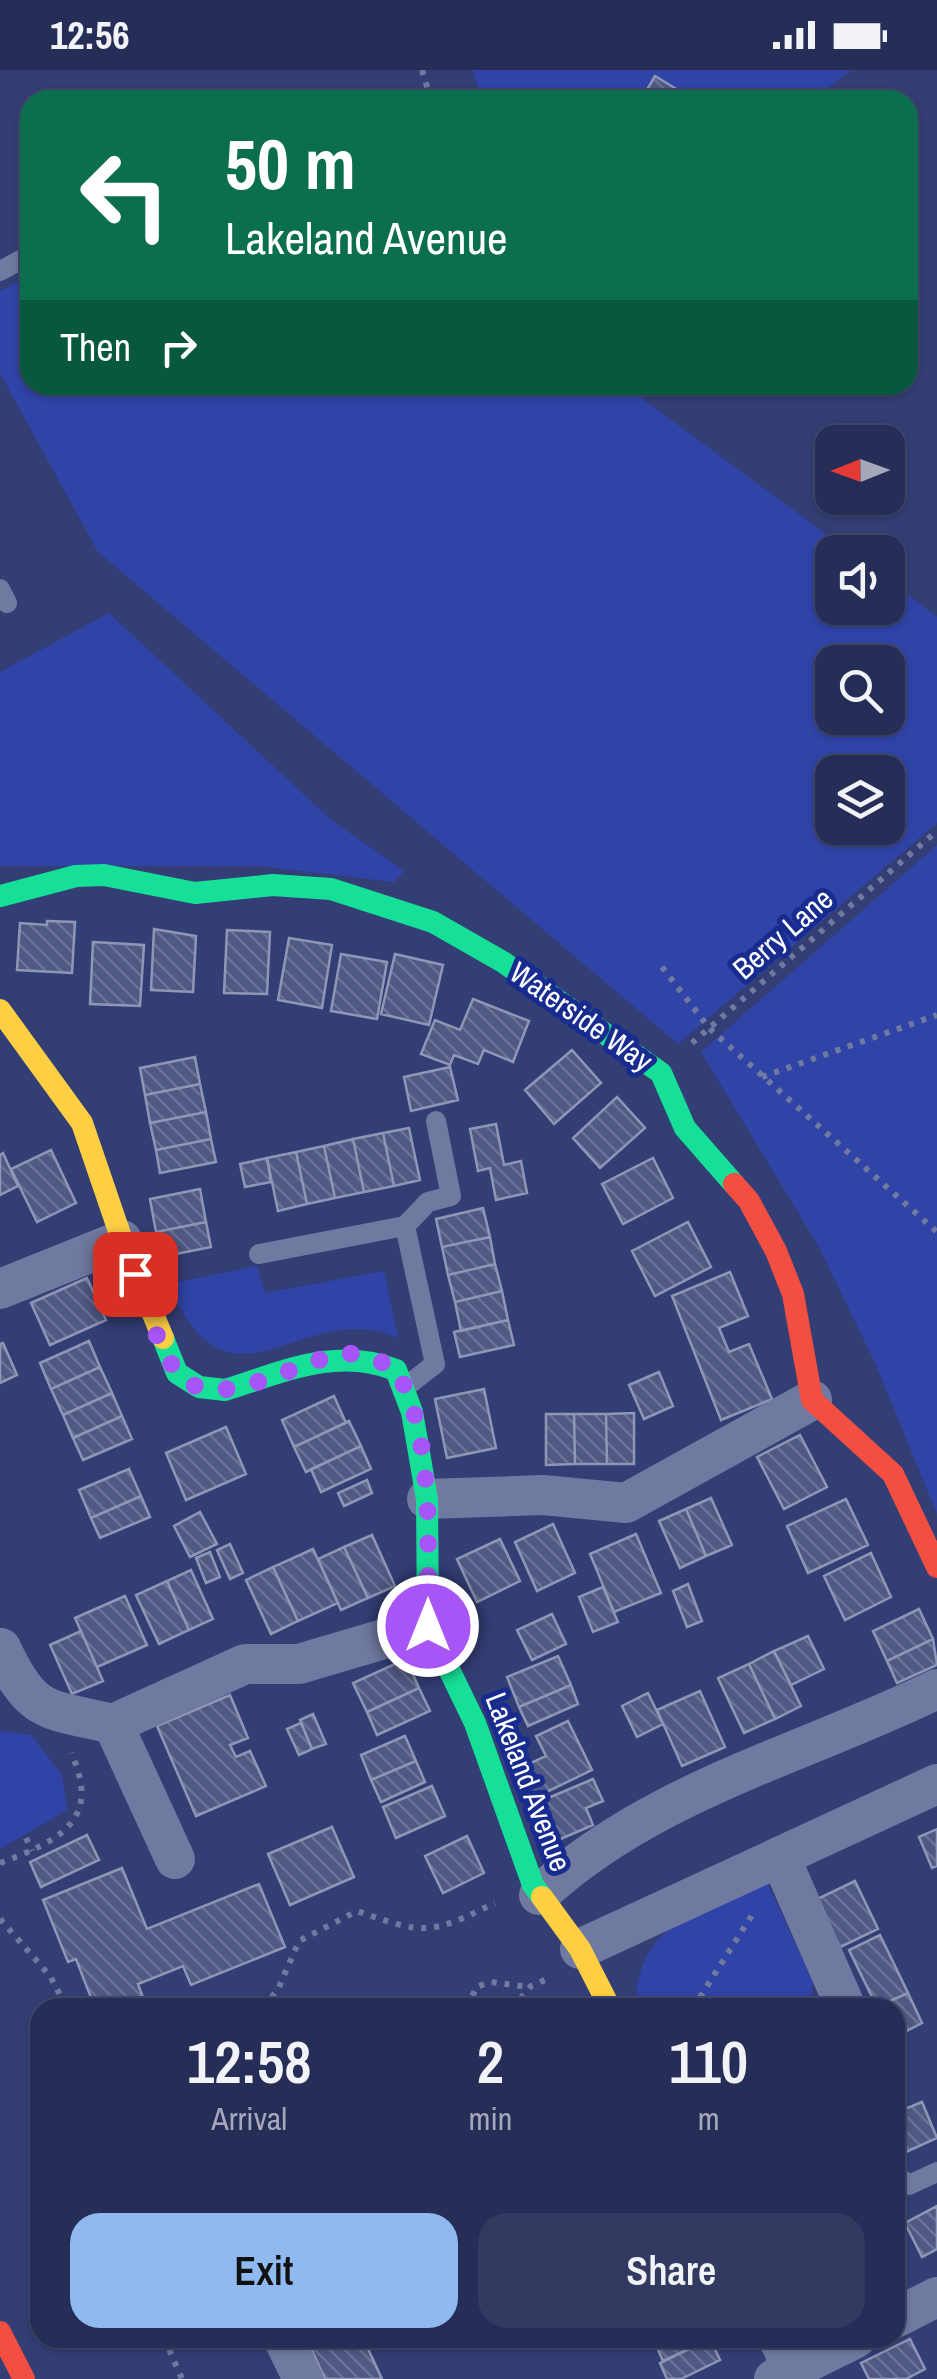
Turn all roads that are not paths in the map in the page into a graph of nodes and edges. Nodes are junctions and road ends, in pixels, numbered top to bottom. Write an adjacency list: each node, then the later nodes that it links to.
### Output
1 (0, 896): 9 (main road, Waterside Way)
2 (0, 1010): 5 (main road)
3 (436, 1121): 4 (lane)
4 (405, 1226): 6 (lane); 8 (lane)
5 (122, 1240): 7 (street); 8 (main road)
6 (258, 1254)
7 (0, 1289)
8 (406, 1386): 10 (main road, Lakeland Avenue)
9 (812, 1400): 10 (street); 11 (main road)
10 (427, 1499): 12 (main road, Lakeland Avenue)
11 (937, 1567)
12 (428, 1626): 15 (street); 19 (main road, Lakeland Avenue)
13 (0, 1648): 15 (street)
14 (937, 1689): 19 (street)
15 (113, 1724): 18 (street)
16 (937, 1784): 17 (street)
17 (780, 1857): 20 (street); 22 (street)
18 (175, 1860)
19 (536, 1890): 20 (main road, Lakeland Avenue)
20 (580, 1949): 21 (main road, Lakeland Avenue)
21 (605, 1998)
22 (842, 1998)
23 (937, 2172): 24 (lane)
24 (905, 2182)
25 (937, 2297): 26 (street)
26 (905, 2313)
27 (0, 2332): 31 (main road)
28 (288, 2348): 32 (street)
29 (831, 2348): 30 (street)
30 (786, 2366)
31 (24, 2379)
32 (303, 2379)

